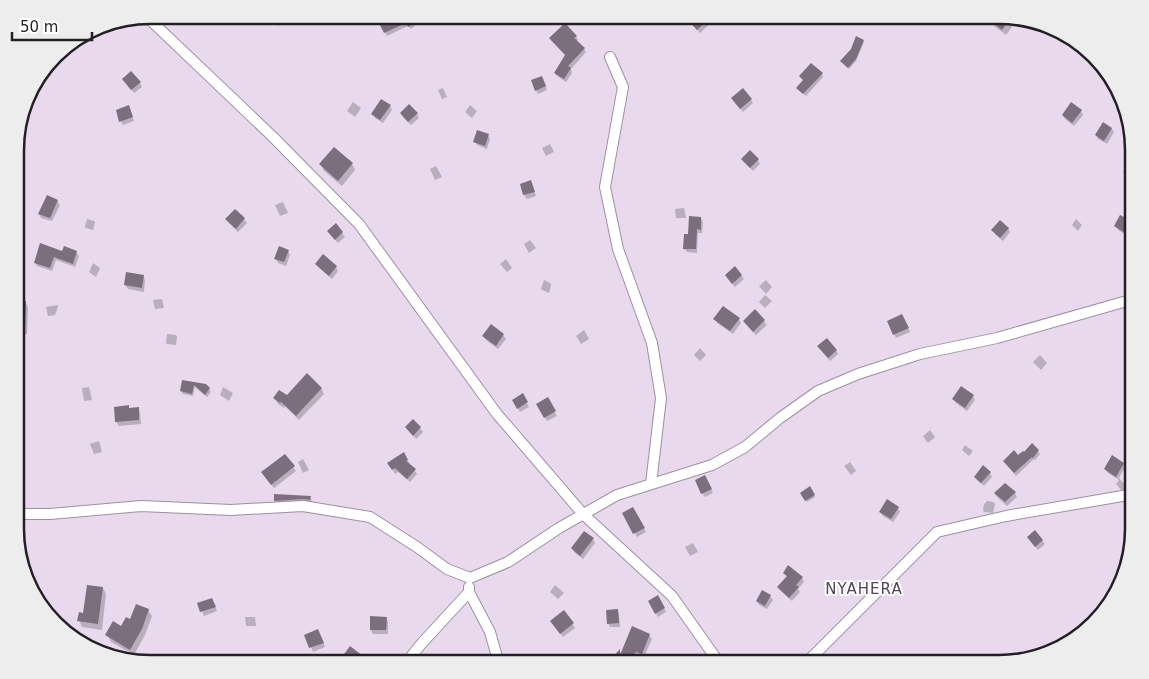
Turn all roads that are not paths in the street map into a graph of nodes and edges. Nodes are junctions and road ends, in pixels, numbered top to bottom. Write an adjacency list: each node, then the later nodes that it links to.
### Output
1 (154, 24): 7 (street)
2 (610, 57): 4 (street)
3 (1125, 302): 4 (street)
4 (651, 484): 7 (street)
5 (1125, 496): 13 (street)
6 (24, 514): 8 (street)
7 (584, 514): 8 (street); 12 (street)
8 (470, 578): 9 (street)
9 (469, 592): 10 (street); 11 (street)
10 (412, 655)
11 (496, 655)
12 (714, 655)
13 (814, 655)

